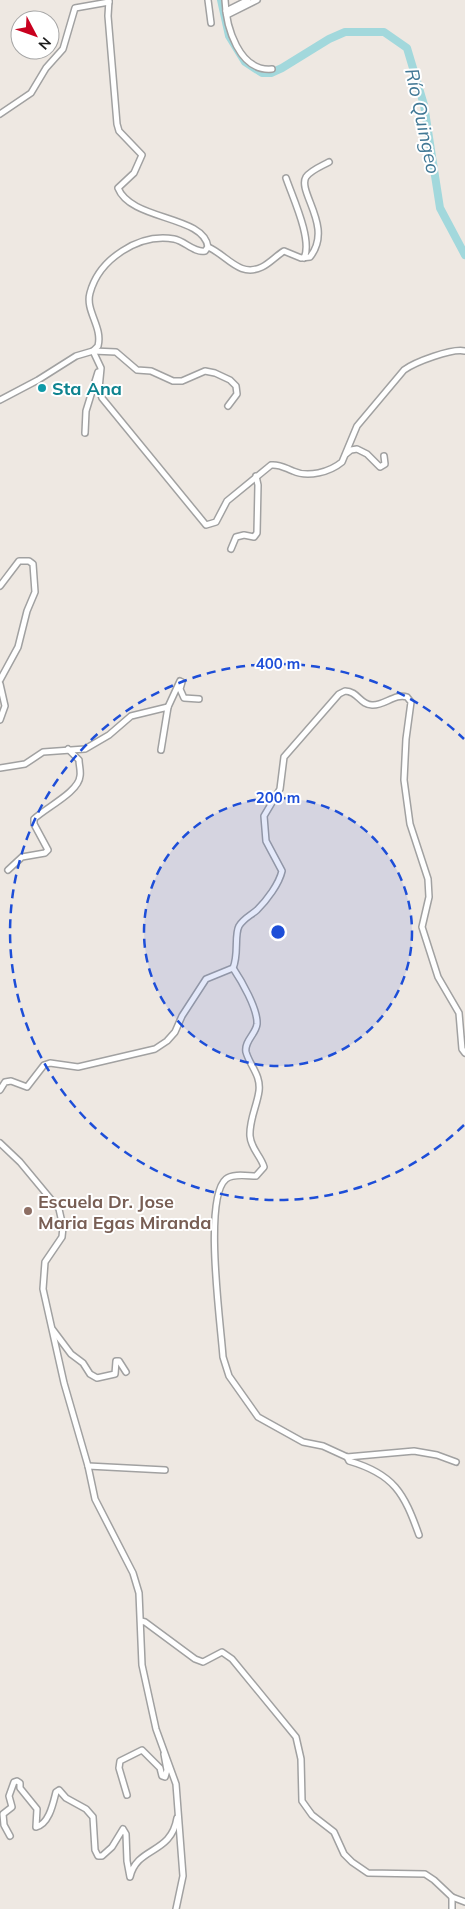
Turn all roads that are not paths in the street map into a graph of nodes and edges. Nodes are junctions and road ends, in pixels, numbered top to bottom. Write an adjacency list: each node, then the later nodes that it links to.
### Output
1 (208, 0): 7 (street)
2 (225, 0): 6 (street)
3 (248, 0): 6 (street)
4 (257, 0): 6 (street)
5 (109, 1): 9 (street); 12 (street)
6 (226, 13): 8 (street)
7 (211, 24)
8 (272, 69)
9 (0, 114)
10 (329, 162): 13 (street)
11 (286, 178): 13 (street)
12 (208, 247): 13 (street); 14 (street)
13 (304, 258)
14 (93, 350): 16 (street); 17 (street); 18 (street)
15 (465, 351): 20 (street)
16 (100, 368): 19 (street); 22 (street)
17 (0, 400)
18 (228, 406)
19 (85, 433)
20 (346, 454): 21 (street); 22 (street)
21 (384, 456)
22 (256, 476): 23 (street)
23 (231, 549)
24 (0, 586): 25 (street)
25 (0, 680)
26 (0, 684): 29 (street)
27 (199, 699): 28 (street)
28 (168, 707): 30 (street); 31 (street)
29 (0, 720)
30 (68, 749): 32 (street); 33 (street)
31 (161, 750)
32 (0, 768)
33 (8, 870)
34 (233, 968): 35 (street); 36 (street); 40 (street)
35 (465, 1053)
36 (0, 1090)
37 (0, 1143): 38 (street)
38 (51, 1326): 39 (street); 42 (street)
39 (126, 1372)
40 (347, 1457): 41 (street); 44 (street)
41 (456, 1462)
42 (88, 1466): 43 (street); 45 (street)
43 (165, 1470)
44 (419, 1535)
45 (140, 1621): 46 (street); 50 (street)
46 (162, 1746): 47 (street); 48 (street)
47 (128, 1795)
48 (178, 1810): 49 (street); 52 (street)
49 (10, 1836)
50 (452, 1897): 51 (street); 53 (street)
51 (465, 1902)
52 (176, 1909)
53 (452, 1909)

